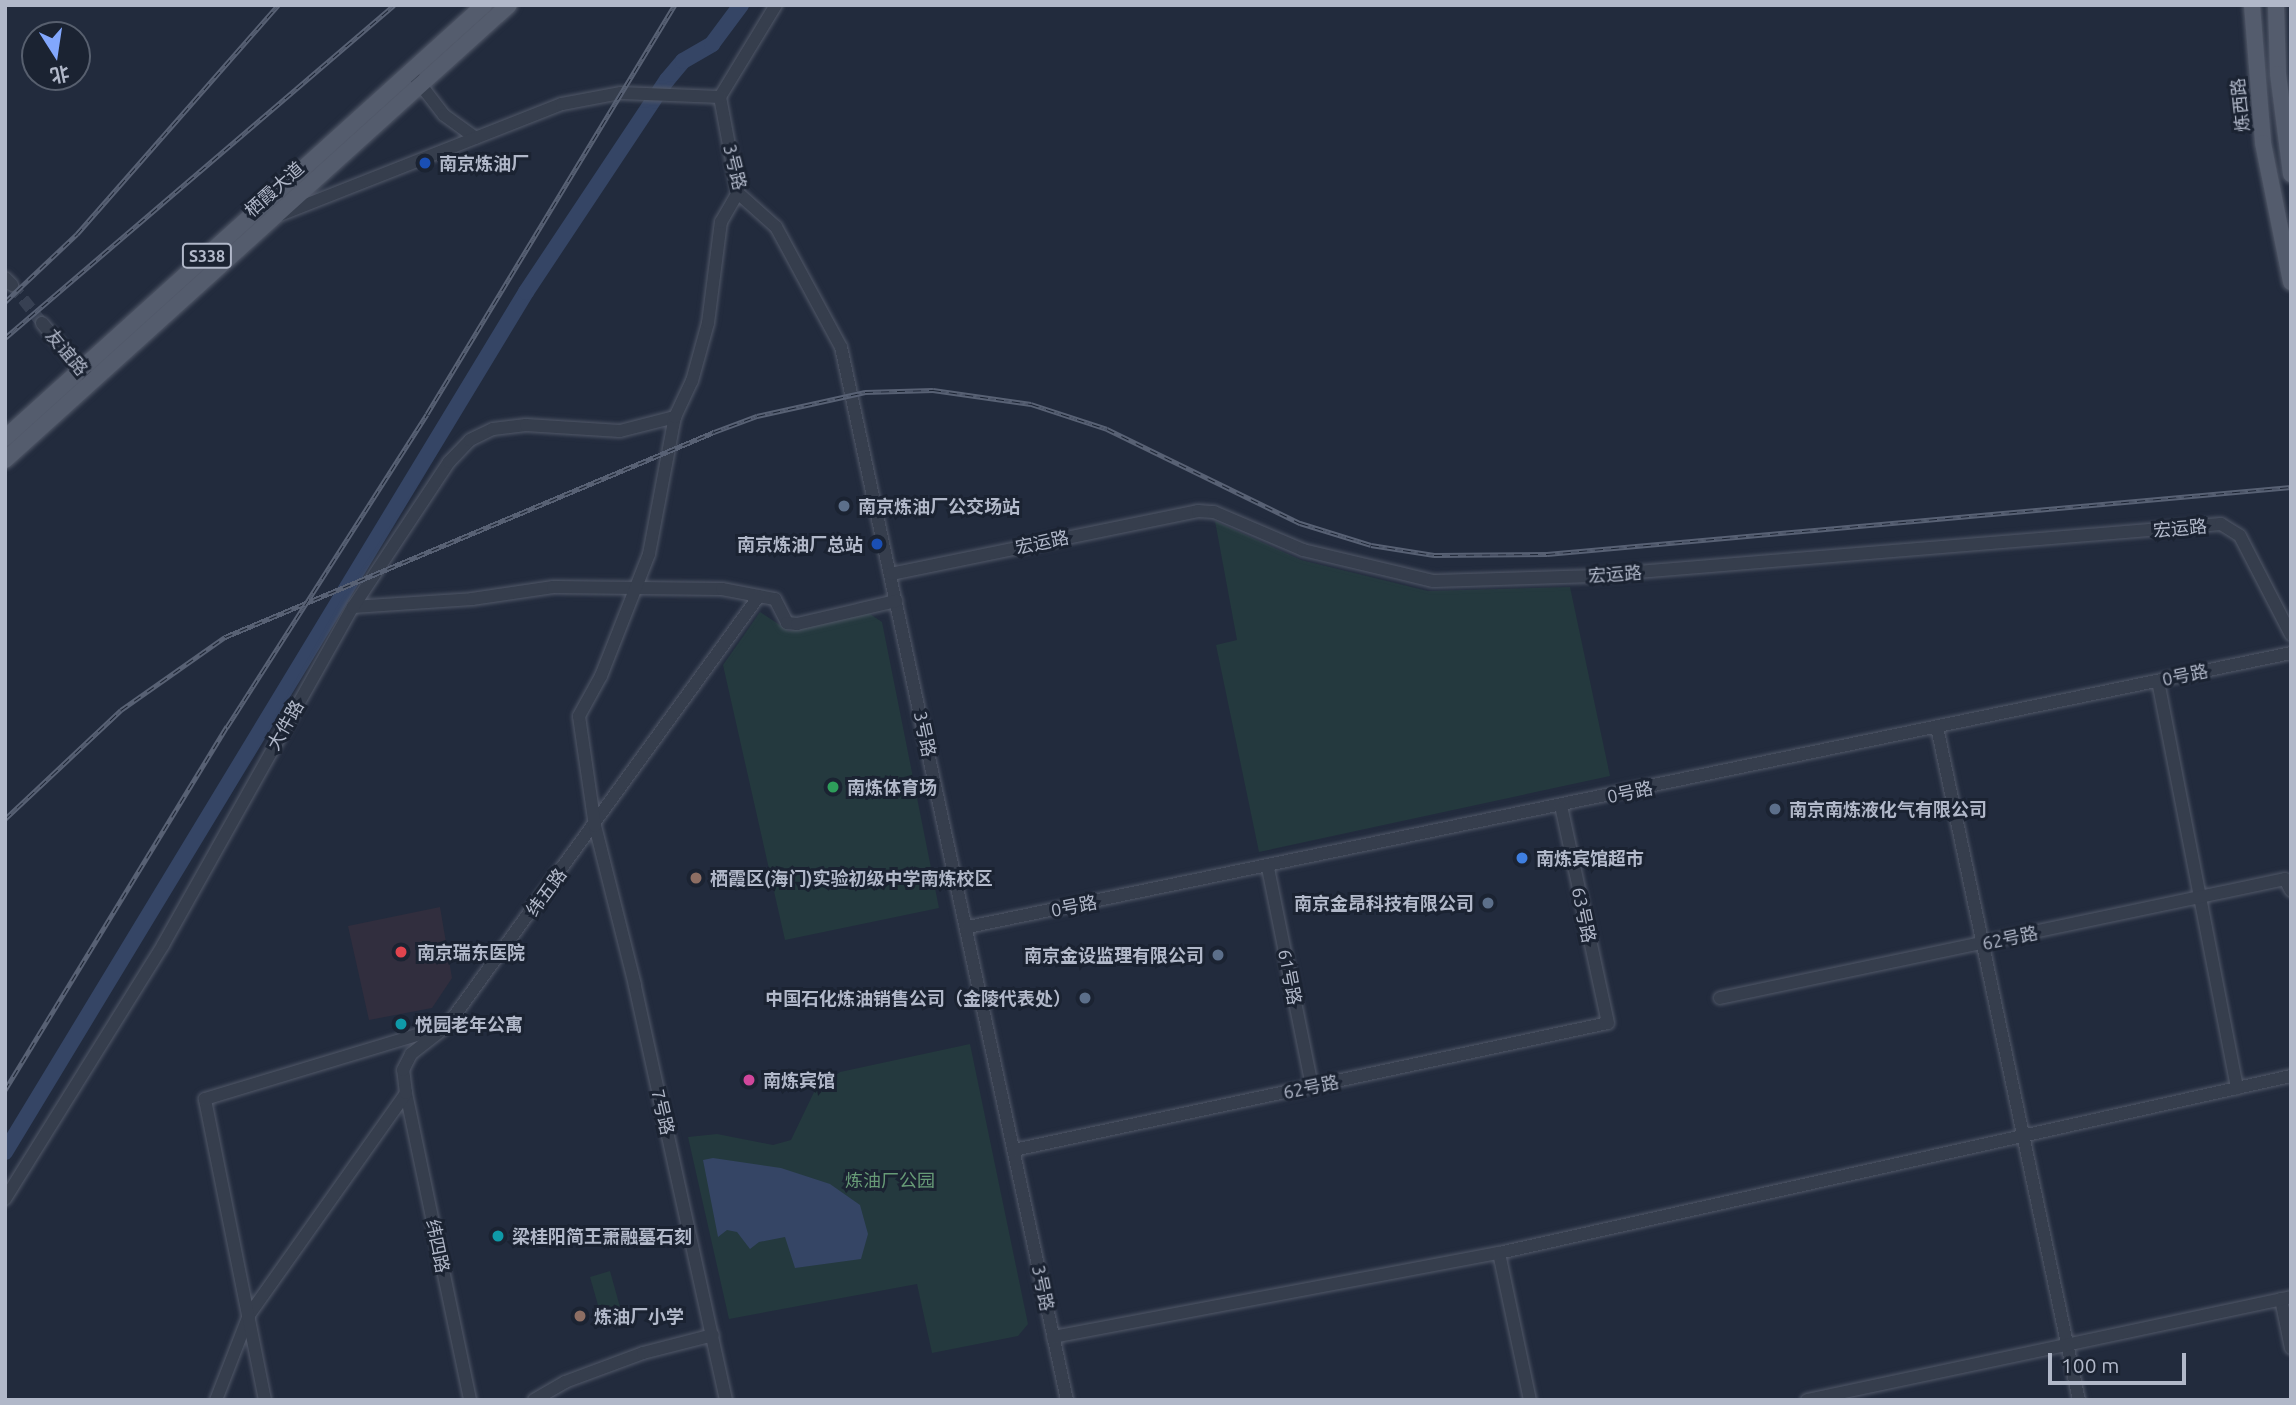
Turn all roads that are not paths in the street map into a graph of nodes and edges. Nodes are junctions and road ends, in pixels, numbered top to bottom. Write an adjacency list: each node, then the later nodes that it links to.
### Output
1 (484, 5): 6 (main road, 栖霞大道 / S338)
2 (509, 5): 6 (main road, 栖霞大道 / S338)
3 (776, 5): 7 (street)
4 (2252, 5): 12 (main road, 炼西路)
5 (2276, 5): 9 (main road)
6 (415, 78): 8 (street); 11 (main road, 栖霞大道 / S338); 14 (main road, 栖霞大道 / S338)
7 (720, 97): 8 (street); 10 (street, 3号路)
8 (476, 138): 11 (street)
9 (2291, 174)
10 (738, 193): 16 (street, 7号路); 19 (street, 3号路)
11 (270, 219): 15 (main road, 栖霞大道 / S338)
12 (2291, 282)
13 (42, 323): 14 (street, 友谊路)
14 (80, 369): 15 (street, 友谊路); 17 (main road, 栖霞大道 / S338)
15 (92, 382): 18 (main road, 栖霞大道 / S338)
16 (676, 416): 20 (street, 7号路); 23 (street, 大件路)
17 (5, 438)
18 (5, 460)
19 (891, 574): 22 (street, 3号路); 24 (street, 宏运路)
20 (637, 590): 21 (street); 23 (street); 29 (street, 7号路)
21 (759, 596): 22 (street); 29 (street, 纬五路)
22 (896, 601): 33 (street, 3号路)
23 (353, 607): 44 (street, 大件路)
24 (2291, 635)
25 (2291, 653): 26 (street, 0号路)
26 (2158, 681): 27 (street, 0号路); 32 (street)
27 (1937, 727): 28 (street, 0号路); 34 (street)
28 (1561, 806): 30 (street, 0号路); 36 (street, 63号路)
29 (595, 826): 37 (street, 纬五路); 48 (street, 7号路)
30 (1268, 868): 33 (street, 0号路); 39 (street, 61号路)
31 (2291, 891): 32 (street, 62号路)
32 (2200, 897): 34 (street, 62号路); 40 (street)
33 (968, 927): 43 (street, 3号路)
34 (1983, 943): 35 (street, 62号路); 42 (street)
35 (1720, 998)
36 (1608, 1023): 39 (street, 62号路)
37 (447, 1026): 41 (street, 纬五路); 47 (street)
38 (2291, 1076): 40 (street)
39 (1312, 1086): 43 (street, 62号路)
40 (2237, 1087): 42 (street)
41 (406, 1093): 47 (street); 54 (street, 纬四路)
42 (2021, 1136): 45 (street); 50 (street)
43 (1014, 1150): 49 (street, 3号路)
44 (5, 1199)
45 (1499, 1253): 49 (street); 58 (street)
46 (2286, 1298): 50 (street); 51 (street)
47 (249, 1315): 52 (street); 53 (street)
48 (713, 1335): 55 (street); 56 (street, 7号路)
49 (1053, 1337): 57 (street, 3号路)
50 (2067, 1343): 59 (street); 60 (street)
51 (2291, 1348)
52 (216, 1400)
53 (265, 1400)
54 (470, 1400)
55 (534, 1400)
56 (726, 1400)
57 (1067, 1400)
58 (1530, 1400)
59 (1807, 1400)
60 (2079, 1400)

